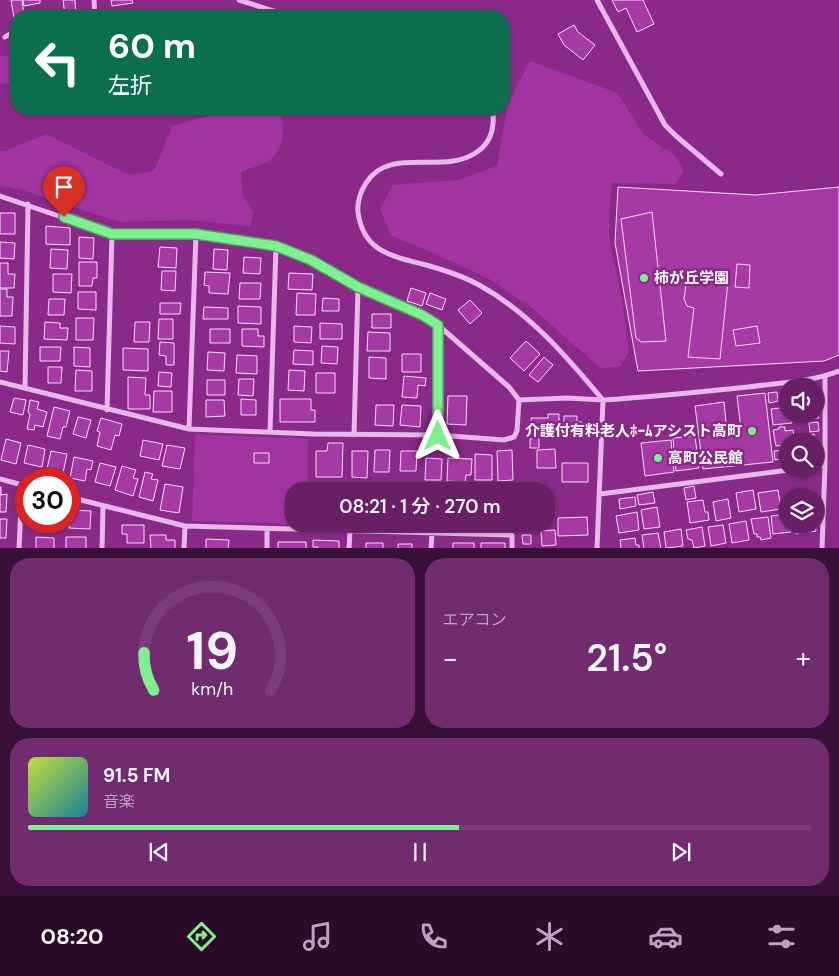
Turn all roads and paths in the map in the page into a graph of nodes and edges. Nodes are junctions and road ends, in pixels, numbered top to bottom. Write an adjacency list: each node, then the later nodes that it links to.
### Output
1 (239, 0): 3 (street)
2 (597, 0): 7 (street)
3 (270, 10)
4 (10, 34): 5 (street)
5 (5, 37)
6 (493, 115): 20 (street)
7 (721, 174)
8 (0, 196): 9 (street)
9 (28, 204): 10 (street); 18 (street)
10 (112, 234): 11 (street); 21 (street)
11 (196, 234): 12 (street); 22 (street)
12 (276, 246): 13 (street); 23 (street)
13 (358, 287): 14 (street); 24 (street)
14 (438, 325): 19 (street); 25 (street)
15 (839, 371): 16 (street)
16 (825, 376): 20 (street); 26 (street)
17 (0, 382): 18 (street)
18 (25, 388): 21 (street)
19 (519, 400): 20 (street); 25 (street)
20 (603, 400): 30 (street)
21 (106, 410): 22 (street)
22 (189, 429): 23 (street)
23 (270, 432): 24 (street)
24 (354, 435): 25 (street)
25 (438, 436)
26 (825, 465): 48 (street)
27 (779, 471): 30 (street)
28 (0, 480): 29 (street)
29 (15, 483)
30 (600, 494): 47 (street)
31 (80, 500): 32 (street)
32 (103, 507): 33 (street); 41 (street)
33 (184, 526): 34 (street); 42 (street)
34 (267, 529): 35 (street); 43 (street)
35 (285, 529)
36 (350, 532): 44 (street)
37 (391, 532): 39 (street)
38 (21, 533): 40 (street)
39 (432, 533): 45 (street); 46 (street)
40 (20, 548)
41 (102, 548)
42 (184, 548)
43 (267, 548)
44 (350, 548)
45 (432, 548)
46 (512, 548)
47 (598, 548)
48 (822, 548)

